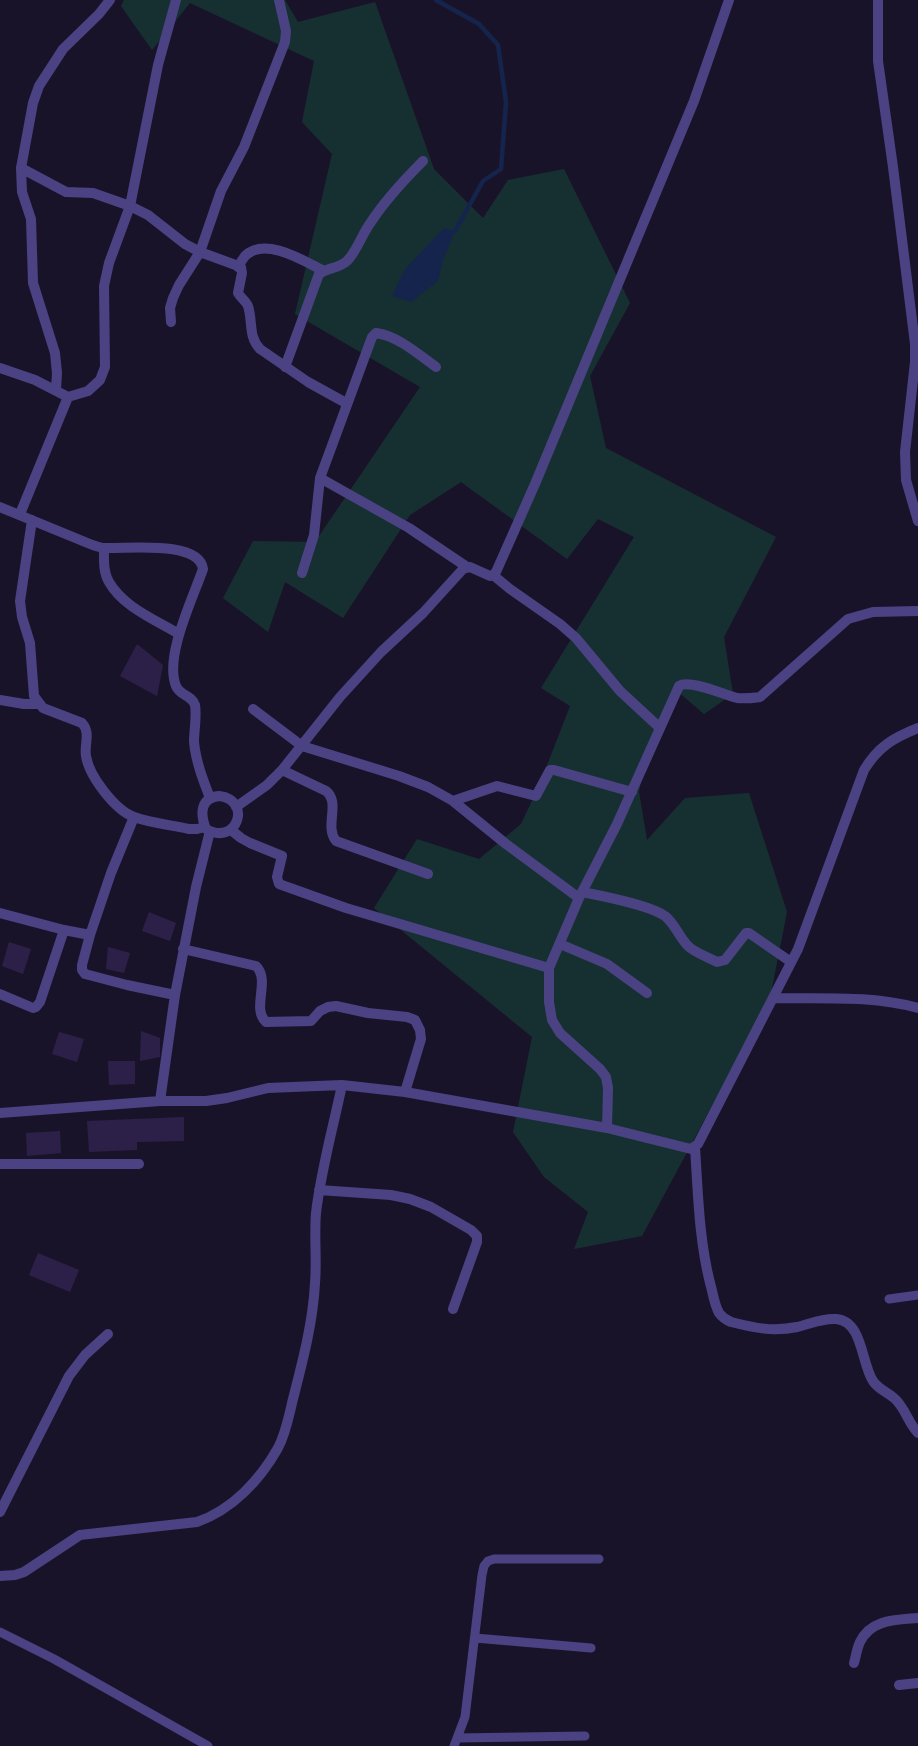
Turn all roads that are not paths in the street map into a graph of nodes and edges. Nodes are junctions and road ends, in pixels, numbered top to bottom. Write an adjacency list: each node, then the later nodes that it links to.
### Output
1 (110, 0): 7 (street)
2 (176, 0): 8 (street)
3 (279, 0): 9 (street)
4 (729, 0): 28 (street)
5 (878, 0): 20 (street)
6 (423, 162): 11 (street)
7 (21, 168): 8 (street); 16 (street)
8 (130, 206): 9 (street); 17 (street)
9 (200, 252): 10 (street); 12 (street)
10 (238, 267): 11 (street); 13 (street)
11 (324, 271): 13 (street)
12 (171, 322)
13 (285, 367): 18 (street)
14 (436, 367): 18 (street)
15 (0, 368): 16 (street)
16 (56, 390): 17 (street)
17 (68, 397): 22 (street)
18 (346, 403): 19 (street)
19 (320, 478): 26 (street); 27 (street)
20 (916, 503): 24 (street)
21 (0, 507): 22 (street)
22 (20, 514): 23 (street)
23 (32, 520): 25 (street); 32 (street)
24 (918, 521)
25 (104, 548): 30 (street); 30 (street)
26 (467, 567): 28 (street); 36 (street)
27 (302, 573)
28 (493, 576): 34 (street)
29 (918, 610): 34 (street)
30 (179, 634): 39 (street)
31 (0, 700): 32 (street)
32 (39, 704): 42 (street)
33 (253, 709): 36 (street)
34 (660, 728): 38 (street)
35 (918, 728): 52 (street)
36 (302, 746): 37 (street); 40 (street)
37 (282, 770): 41 (street); 45 (street)
38 (632, 792): 40 (street); 46 (street)
39 (210, 798): 41 (street); 43 (street)
40 (453, 801): 46 (street)
41 (236, 807): 44 (street)
42 (134, 817): 43 (street); 49 (street)
43 (208, 829): 44 (street); 51 (street)
44 (231, 830): 53 (street)
45 (428, 874)
46 (581, 895): 50 (street); 52 (street)
47 (0, 913): 48 (street)
48 (64, 930): 49 (street); 55 (street)
49 (90, 935): 56 (street)
50 (560, 944): 53 (street); 54 (street)
51 (183, 949): 56 (street); 60 (street)
52 (792, 962): 57 (street)
53 (549, 968): 63 (street)
54 (647, 993)
55 (0, 994)
56 (175, 995): 61 (street)
57 (774, 998): 58 (street); 64 (street)
58 (918, 1008)
59 (342, 1085): 60 (street); 61 (street); 67 (street)
60 (405, 1092): 63 (street)
61 (160, 1102): 62 (street)
62 (0, 1113)
63 (607, 1128): 64 (street)
64 (695, 1147): 72 (street)
65 (0, 1164): 66 (street)
66 (139, 1164)
67 (319, 1190): 70 (street); 75 (street)
68 (918, 1295): 69 (lane)
69 (889, 1299)
70 (453, 1309)
71 (108, 1334): 73 (street)
72 (918, 1433)
73 (0, 1512)
74 (599, 1559): 78 (lane)
75 (0, 1576)
76 (918, 1618): 80 (street)
77 (0, 1632): 85 (lane)
78 (475, 1638): 79 (lane); 84 (lane)
79 (590, 1648)
80 (854, 1663)
81 (918, 1683): 82 (street)
82 (899, 1685)
83 (585, 1736): 84 (lane)
84 (455, 1742)
85 (208, 1746)

